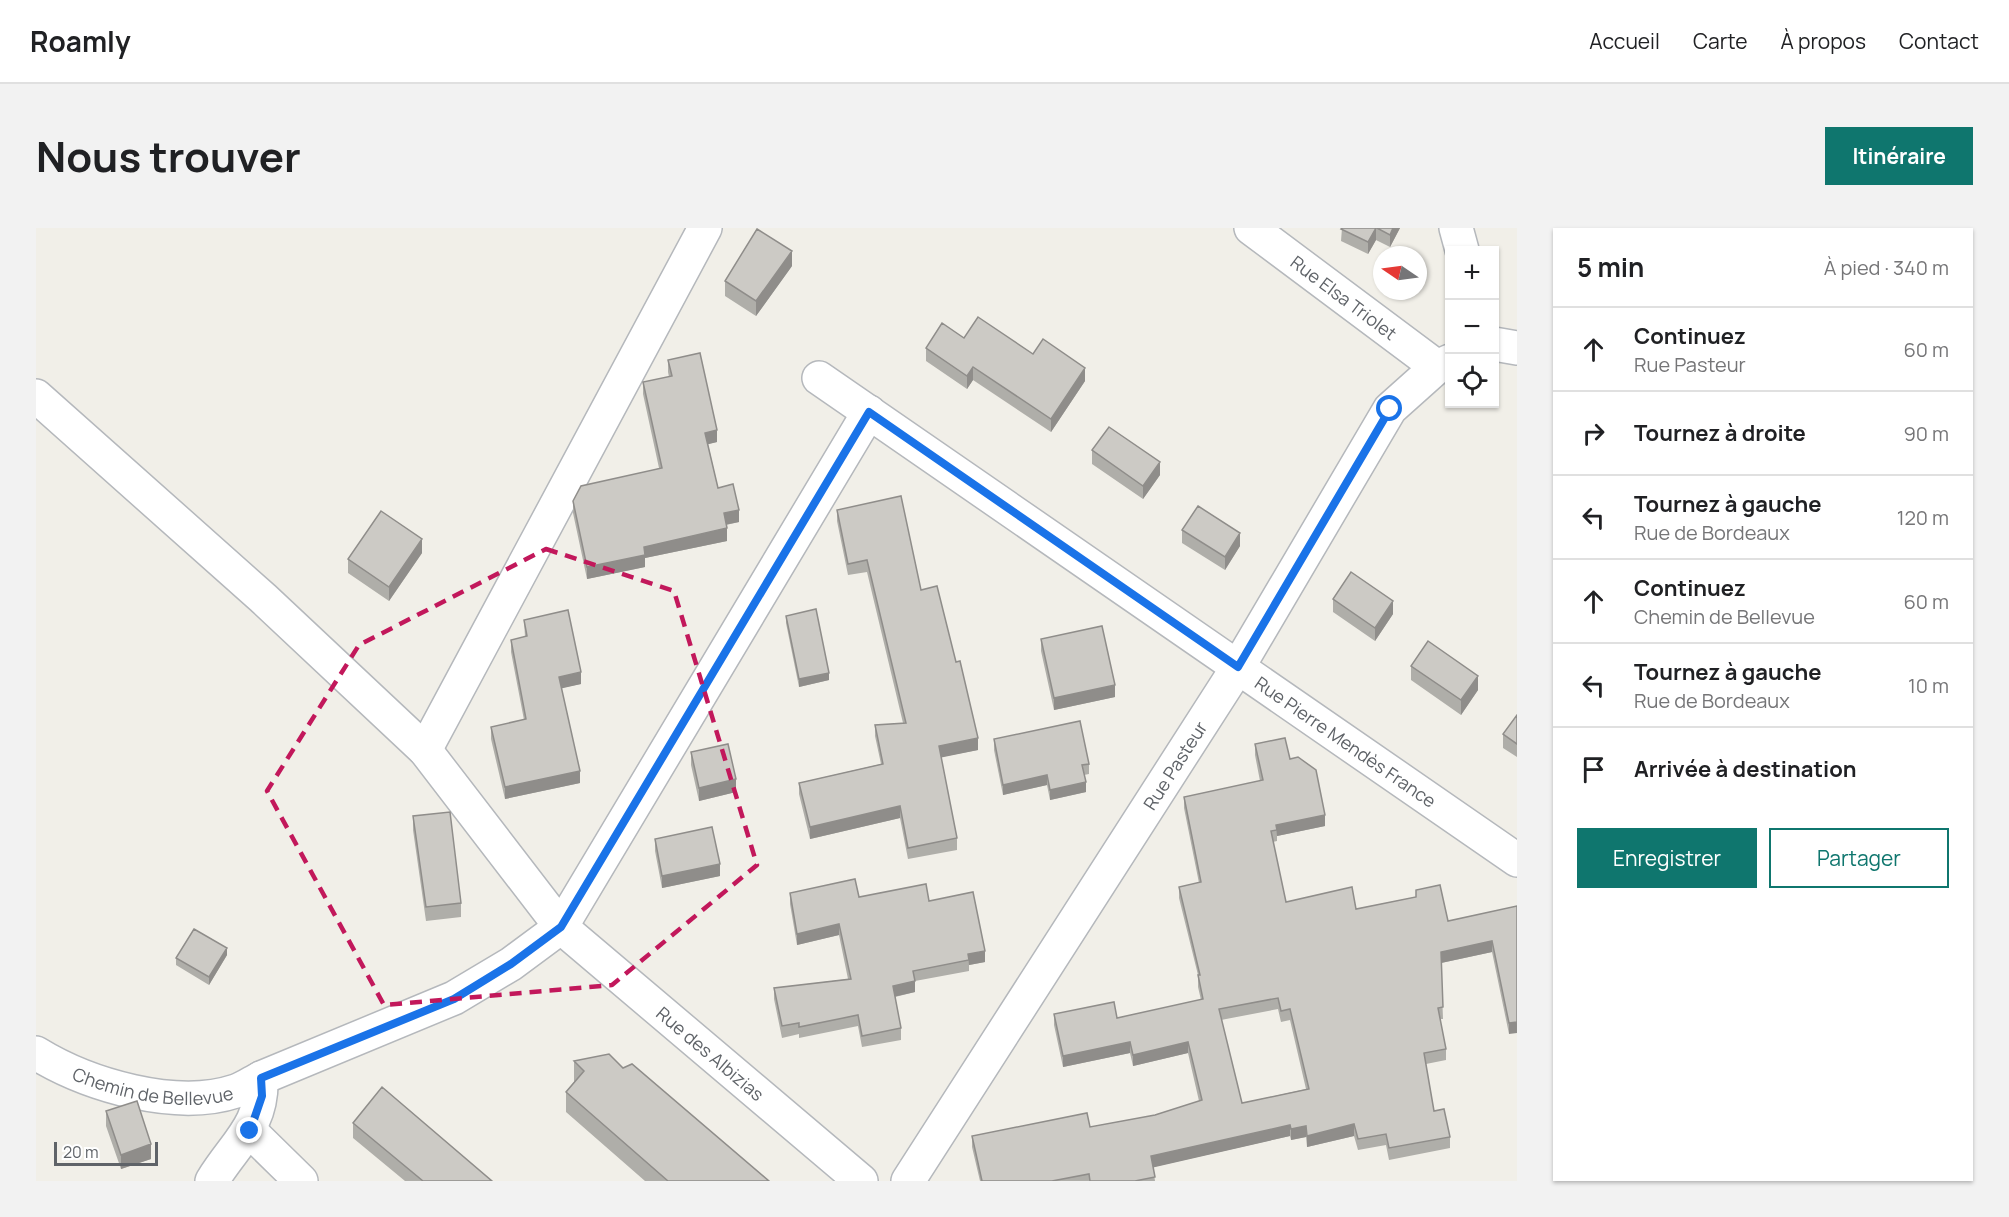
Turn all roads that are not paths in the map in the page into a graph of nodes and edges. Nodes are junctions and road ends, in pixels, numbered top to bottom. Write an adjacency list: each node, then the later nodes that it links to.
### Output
1 (705, 228): 12 (street)
2 (1251, 228): 7 (street, Rue Elsa Triolet)
3 (1456, 228): 4 (street)
4 (1461, 246)
5 (1499, 345): 6 (street)
6 (1517, 348)
7 (1443, 364): 11 (street, Rue Pasteur)
8 (819, 378): 10 (street, Rue Pierre Mendès France)
9 (36, 396): 12 (street, Rue des Albizias)
10 (869, 412): 11 (street, Rue Pierre Mendès France); 14 (street)
11 (1238, 667): 13 (street, Rue Pierre Mendès France); 21 (street, Rue Pasteur)
12 (425, 750): 14 (street, Rue des Albizias)
13 (1517, 860)
14 (561, 927): 16 (street, Chemin de Bellevue); 20 (street, Rue des Albizias)
15 (36, 1053): 16 (street, Chemin de Bellevue)
16 (261, 1078): 17 (street)
17 (250, 1131): 18 (street); 19 (street)
18 (212, 1181)
19 (301, 1181)
20 (861, 1181)
21 (908, 1181)

